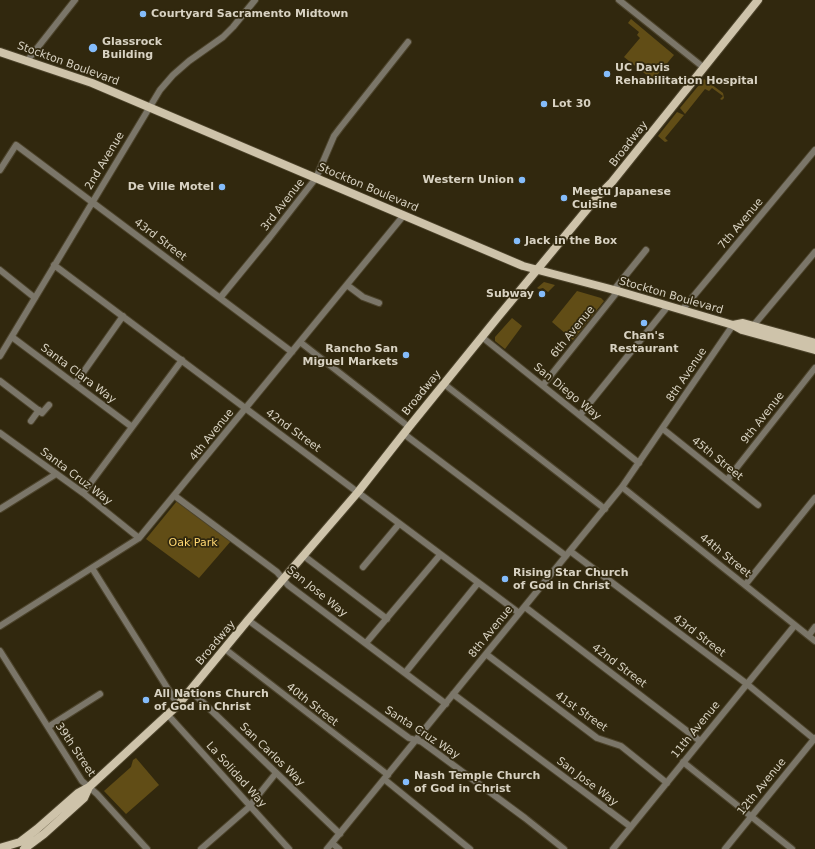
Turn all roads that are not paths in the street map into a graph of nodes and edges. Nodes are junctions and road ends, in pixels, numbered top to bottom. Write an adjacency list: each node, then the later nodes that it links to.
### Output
1 (75, 0): 7 (street)
2 (254, 0): 9 (street, 2nd Avenue)
3 (619, 0): 8 (street)
4 (758, 0): 8 (main road, Broadway)
5 (408, 42): 12 (street, 3rd Avenue)
6 (0, 52): 7 (main road, Stockton Boulevard)
7 (27, 61): 9 (main road, Stockton Boulevard)
8 (703, 67): 19 (main road, Broadway)
9 (148, 107): 12 (main road, Stockton Boulevard); 13 (street, 2nd Avenue)
10 (815, 150): 26 (street, 7th Avenue)
11 (0, 170): 13 (street, 43rd Street)
12 (316, 178): 14 (main road, Stockton Boulevard); 23 (street, 3rd Avenue)
13 (92, 202): 17 (street, 2nd Avenue); 23 (street, 43rd Street)
14 (404, 215): 19 (main road, Stockton Boulevard); 20 (street, 4th Avenue)
15 (646, 250): 21 (street, 6th Avenue)
16 (815, 252): 29 (street)
17 (54, 265): 22 (street, 2nd Avenue); 27 (street, 42nd Street)
18 (0, 270): 22 (street)
19 (537, 270): 21 (main road, Stockton Boulevard); 31 (main road, Broadway)
20 (347, 285): 24 (street); 32 (street, 4th Avenue)
21 (616, 291): 25 (main road, Stockton Boulevard); 42 (street, 6th Avenue)
22 (35, 298): 30 (street, 2nd Avenue)
23 (220, 298): 35 (street, 43rd Street)
24 (379, 303)
25 (668, 306): 26 (main road, Stockton Boulevard); 46 (street)
26 (682, 310): 28 (main road, Stockton Boulevard)
27 (123, 316): 37 (street, 42nd Street); 40 (street)
28 (734, 325): 29 (main road, Stockton Boulevard); 34 (main road, Stockton Boulevard); 50 (street, 8th Avenue)
29 (753, 326): 33 (main road, Stockton Boulevard)
30 (12, 336): 36 (street, 2nd Avenue); 40 (street, Santa Clara Way)
31 (482, 337): 41 (main road, Broadway); 42 (street, San Diego Way)
32 (300, 342): 35 (street, 4th Avenue); 49 (street)
33 (815, 343)
34 (815, 350)
35 (292, 352): 44 (street, 4th Avenue)
36 (0, 356)
37 (182, 360): 44 (street, 42nd Street); 48 (street)
38 (815, 368): 55 (street, 9th Avenue)
39 (0, 381): 45 (street)
40 (75, 384): 48 (street, Santa Clara Way)
41 (444, 384): 49 (main road, Broadway); 63 (street)
42 (542, 385): 46 (street, San Diego Way)
43 (49, 405): 45 (street)
44 (246, 409): 57 (street, 42nd Street); 59 (street, 4th Avenue)
45 (39, 410): 47 (street)
46 (580, 415): 53 (street, San Diego Way)
47 (31, 421)
48 (132, 427): 58 (street)
49 (409, 427): 52 (main road, Broadway)
50 (663, 429): 53 (street, 8th Avenue); 55 (street, 45th Street)
51 (0, 433): 54 (street, Santa Cruz Way)
52 (404, 434): 57 (main road, Broadway); 66 (street, 43rd Street)
53 (639, 463): 56 (street, 8th Avenue)
54 (56, 474): 58 (street, Santa Cruz Way); 62 (street)
55 (727, 480): 61 (street, 45th Street)
56 (622, 487): 63 (street, 8th Avenue); 73 (street, 44th Street)
57 (358, 492): 64 (street, 42nd Street); 68 (main road, Broadway)
58 (83, 493): 65 (street, Santa Cruz Way)
59 (176, 496): 65 (street, 4th Avenue); 71 (street, San Jose Way)
60 (815, 498): 73 (street)
61 (758, 505)
62 (0, 509)
63 (604, 509): 66 (street, 8th Avenue)
64 (398, 524): 67 (street, 42nd Street); 69 (street)
65 (139, 538): 70 (street, 4th Avenue)
66 (568, 554): 74 (street, 8th Avenue); 88 (street, 43rd Street)
67 (440, 555): 72 (street, 42nd Street); 76 (street)
68 (304, 556): 71 (main road, Broadway); 76 (street)
69 (363, 567)
70 (92, 568): 79 (street, 4th Avenue); 92 (street)
71 (284, 580): 77 (main road, Broadway); 83 (street, San Jose Way)
72 (478, 583): 75 (street, 42nd Street); 87 (street)
73 (745, 585): 78 (street, 44th Street)
74 (525, 607): 75 (street, 8th Avenue); 98 (street, 42nd Street)
75 (519, 614): 86 (street, 8th Avenue)
76 (388, 619): 83 (street)
77 (248, 620): 84 (main road, Broadway); 97 (street, Santa Cruz Way)
78 (795, 625): 81 (street, 44th Street); 88 (street, 11th Avenue)
79 (0, 626)
80 (815, 627): 81 (street)
81 (808, 635): 82 (street, 44th Street)
82 (815, 641)
83 (366, 643): 87 (street, San Jose Way)
84 (225, 649): 89 (main road, Broadway); 101 (street, 40th Street)
85 (0, 651): 95 (street, 39th Street)
86 (486, 654): 91 (street, 8th Avenue); 102 (street, 41st Street)
87 (405, 673): 93 (street, San Jose Way)
88 (747, 684): 96 (street, 43rd Street); 98 (street, 11th Avenue)
89 (190, 690): 92 (main road, Broadway); 100 (street, San Carlos Way)
90 (100, 694): 95 (street)
91 (453, 694): 93 (street, 8th Avenue); 106 (street, San Jose Way)
92 (178, 704): 94 (main road, Broadway)
93 (446, 704): 97 (street, 8th Avenue)
94 (168, 715): 103 (main road, Broadway); 104 (street, La Solidad Way)
95 (48, 727): 103 (street, 39th Street)
96 (815, 739): 105 (street, 12th Avenue)
97 (416, 741): 101 (street, 8th Avenue); 118 (street, Santa Cruz Way)
98 (700, 741): 99 (street, 11th Avenue)
99 (684, 762): 102 (street, 11th Avenue); 105 (street)
100 (276, 773): 104 (street); 107 (street, San Carlos Way)
101 (386, 777): 107 (street, 8th Avenue); 117 (street, 40th Street)
102 (667, 783): 106 (street, 11th Avenue)
103 (89, 787): 109 (main road, Broadway); 111 (main road, Broadway); 112 (street, 39th Street)
104 (250, 805): 113 (street); 114 (street, La Solidad Way)
105 (751, 816): 120 (street, 12th Avenue); 121 (street)
106 (631, 827): 119 (street, 11th Avenue)
107 (340, 834): 108 (street, 8th Avenue)
108 (332, 843): 115 (street, 8th Avenue); 116 (street)
109 (15, 847): 110 (main road, Broadway)
110 (0, 848)
111 (24, 849)
112 (147, 849)
113 (201, 849)
114 (289, 849)
115 (327, 849)
116 (339, 849)
117 (470, 849)
118 (564, 849)
119 (613, 849)
120 (725, 849)
121 (792, 849)

